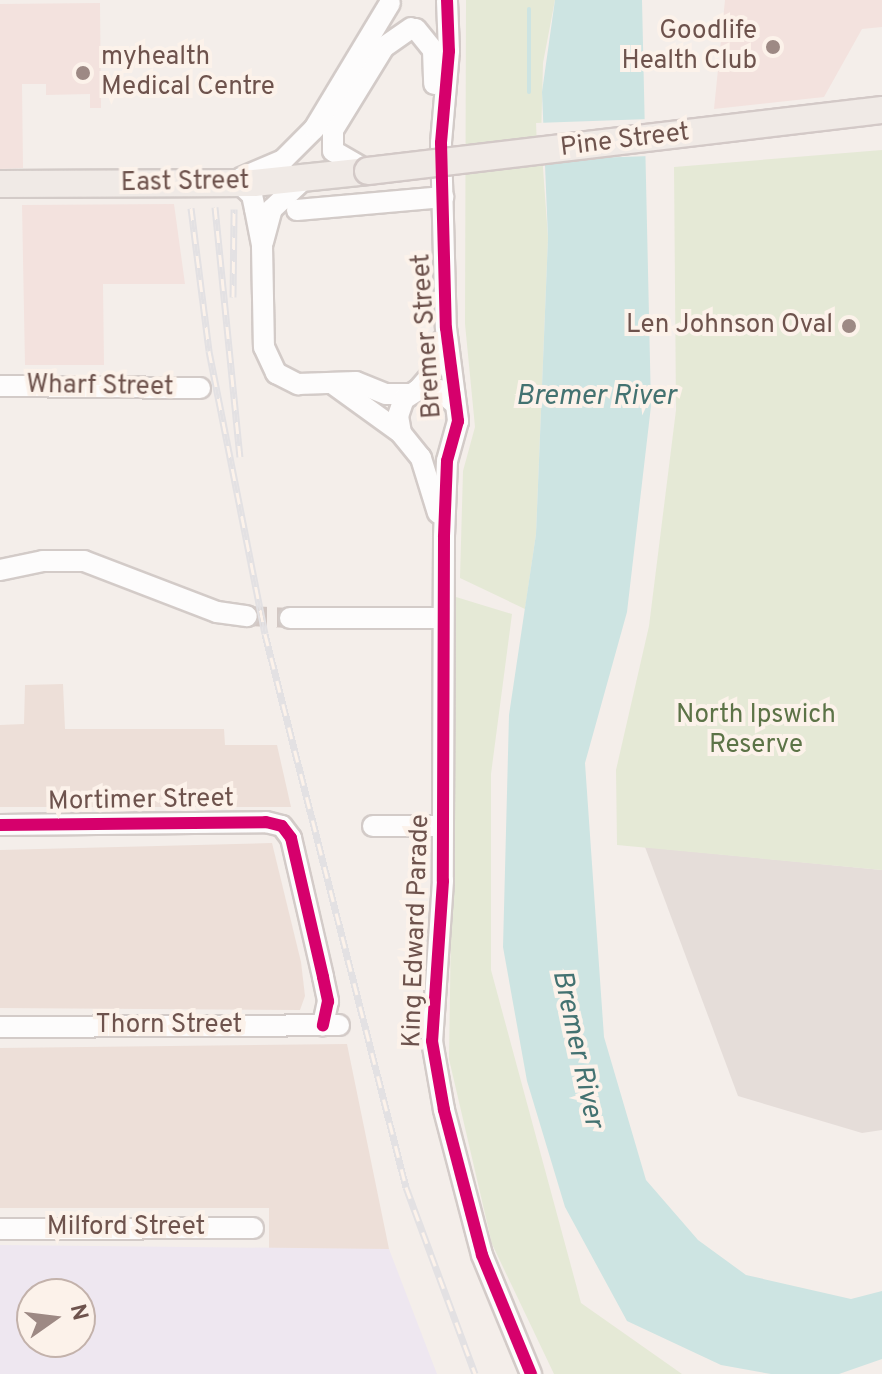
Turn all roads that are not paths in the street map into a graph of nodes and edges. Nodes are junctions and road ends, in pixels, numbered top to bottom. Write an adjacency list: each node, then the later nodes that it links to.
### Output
1 (447, 0): 3 (street); 5 (street, Bremer Street)
2 (389, 1): 3 (street, Bremer Street); 8 (street)
3 (414, 28): 5 (street, Bremer Street); 6 (street)
4 (882, 110): 6 (main road, Pine Street, bridge)
5 (441, 143): 10 (street, Bremer Street)
6 (368, 171): 7 (main road, East Street)
7 (304, 179): 8 (main road, East Street); 12 (street)
8 (235, 183): 9 (main road, East Street); 12 (street)
9 (0, 184)
10 (443, 197): 11 (street); 13 (street, Bremer Street)
11 (297, 210)
12 (262, 246): 14 (street)
13 (446, 328): 17 (street, Bremer Street); 18 (street, Bremer Street)
14 (333, 384): 17 (street); 19 (street)
15 (0, 386): 16 (street, Wharf Street)
16 (200, 388)
17 (415, 392): 18 (street, Bremer Street); 19 (street, Bremer Street)
18 (454, 403): 20 (street, Bremer Street)
19 (406, 439): 20 (street, Bremer Street); 21 (street, Bremer Street)
20 (452, 439): 21 (street, Bremer Street)
21 (444, 537): 25 (street, Bremer Street)
22 (0, 570): 23 (street)
23 (247, 616)
24 (290, 618): 25 (street)
25 (442, 618): 28 (street, King Edward Parade)
26 (0, 825): 29 (street, Mortimer Street)
27 (373, 826): 28 (street)
28 (443, 826): 33 (street, King Edward Parade)
29 (331, 1025): 30 (street, Thorn Street)
30 (0, 1027)
31 (253, 1228): 32 (street, Milford Street)
32 (0, 1229)
33 (531, 1374)

